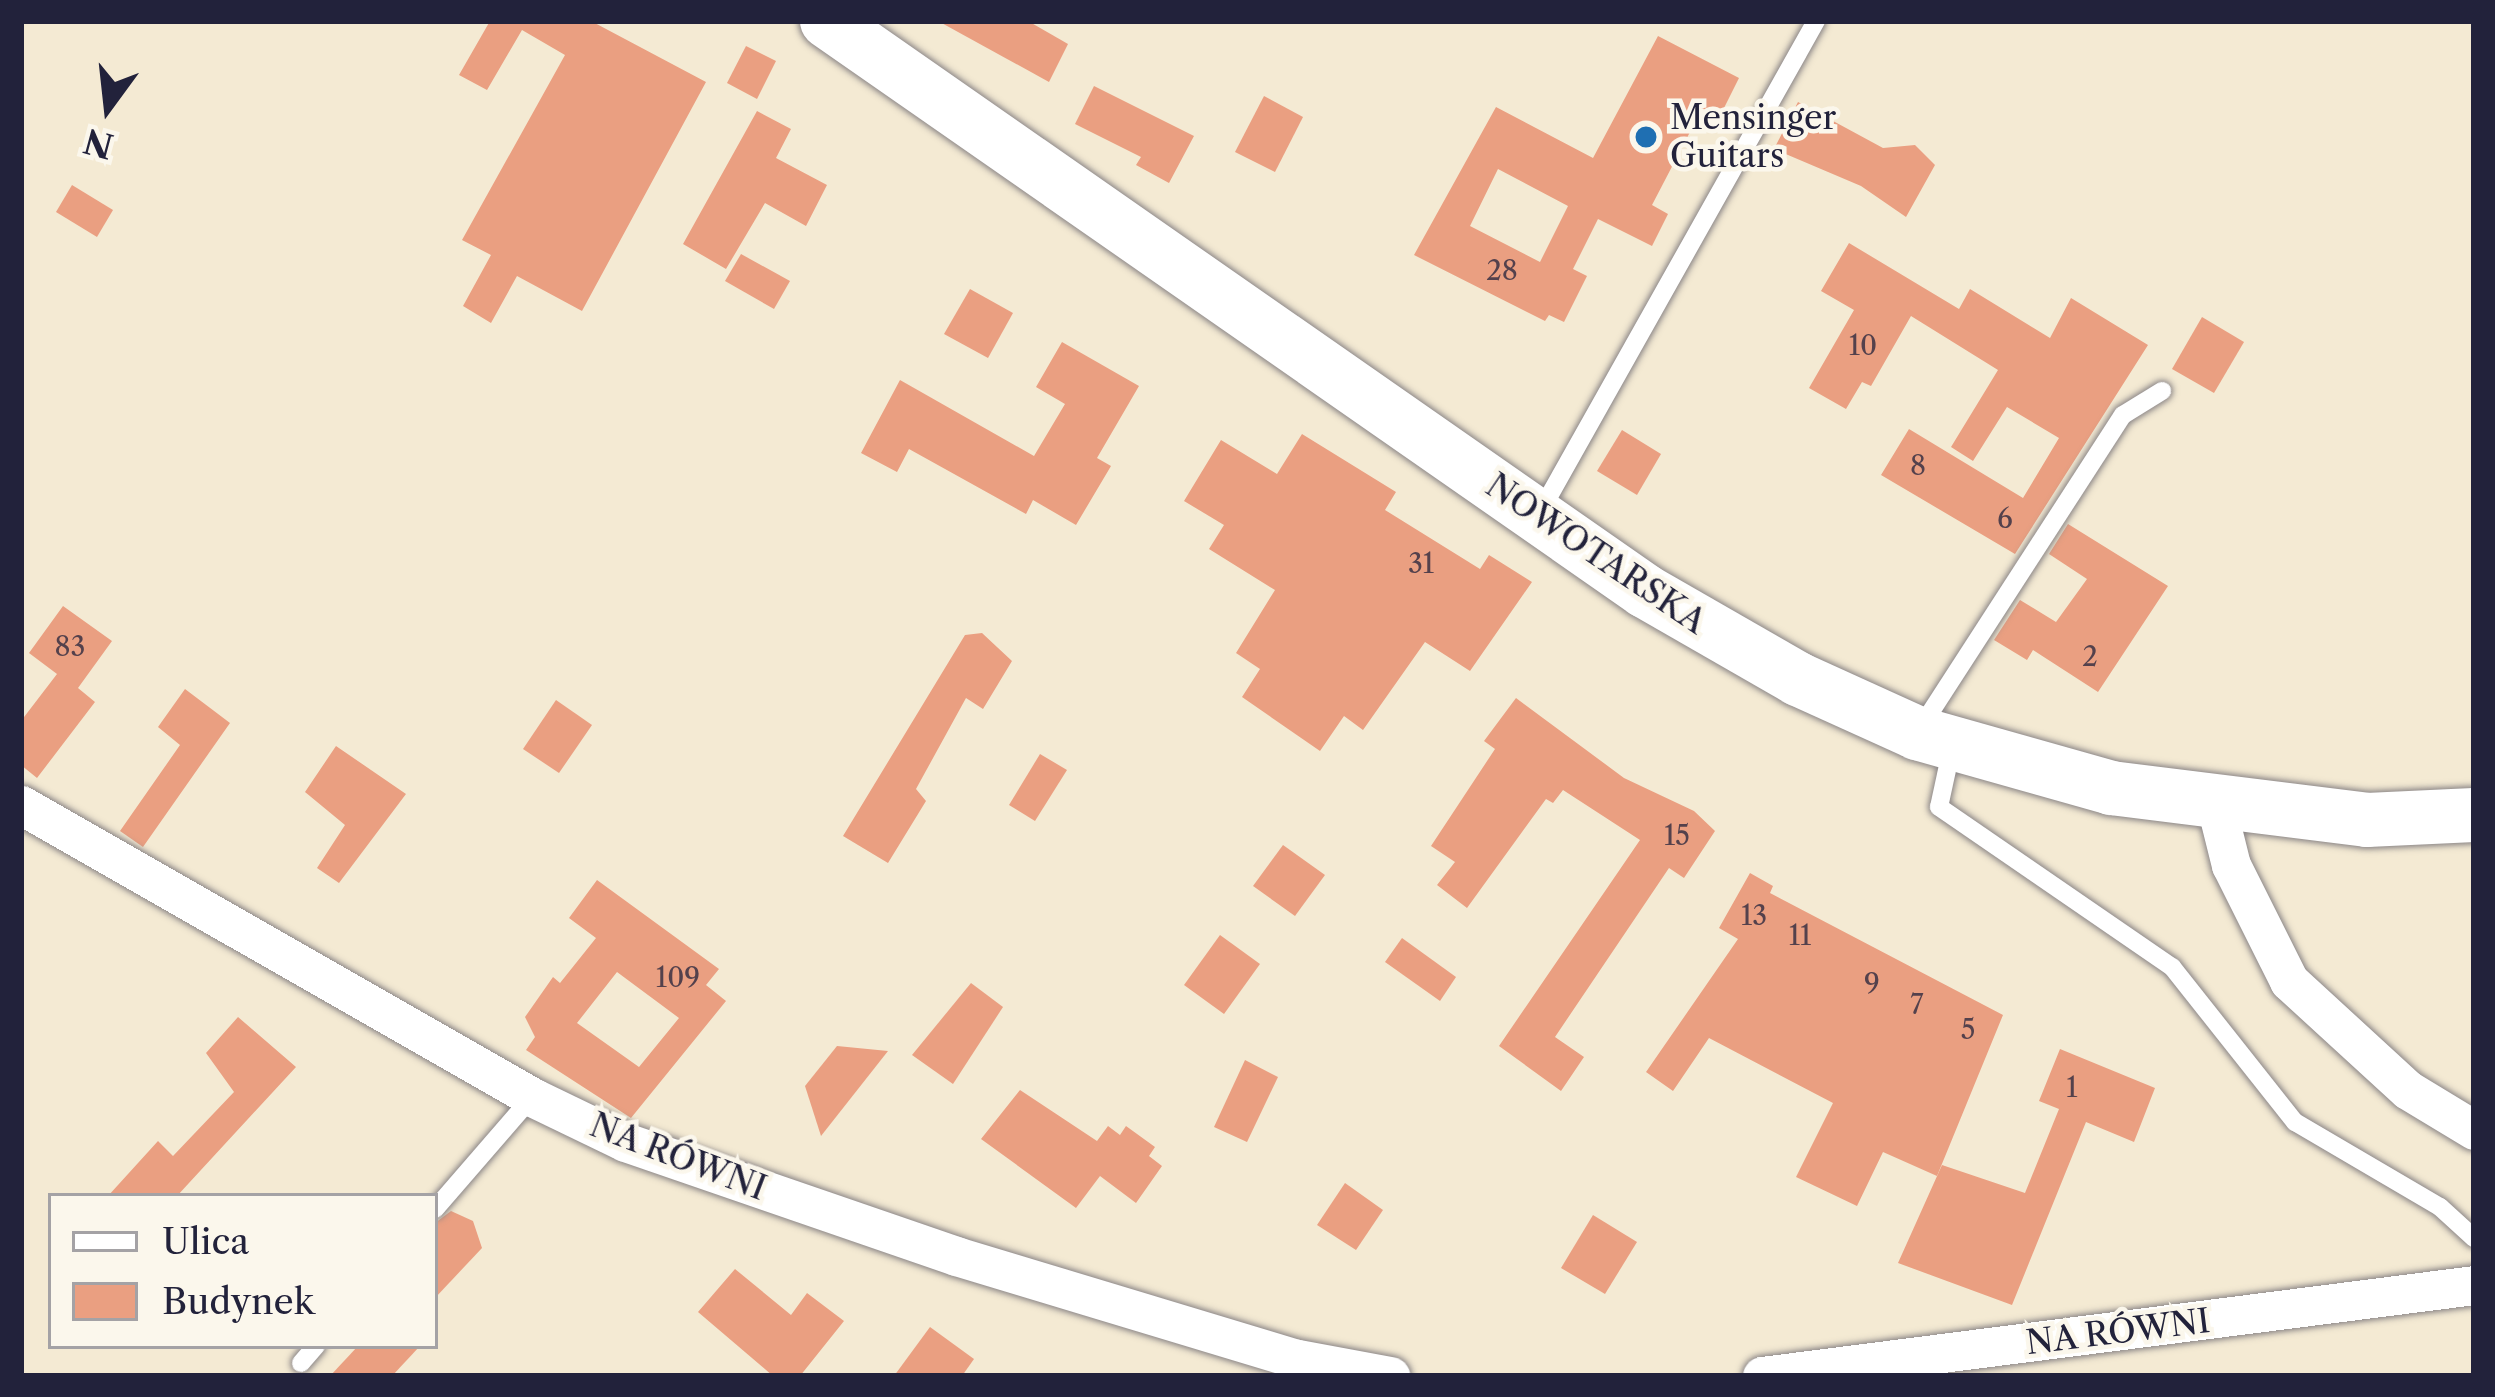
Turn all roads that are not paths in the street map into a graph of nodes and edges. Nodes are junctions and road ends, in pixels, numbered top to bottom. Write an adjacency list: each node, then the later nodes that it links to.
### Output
1 (826, 21): 4 (street, NOWOTARSKA)
2 (1816, 21): 4 (lane)
3 (2162, 391): 5 (lane)
4 (1538, 517): 5 (street, NOWOTARSKA)
5 (1935, 740): 7 (street, NOWOTARSKA); 12 (lane)
6 (21, 805): 9 (street, NA RÓWNI)
7 (2216, 805): 8 (street, NOWOTARSKA); 10 (street)
8 (2474, 815)
9 (532, 1097): 11 (lane); 16 (street, NA RÓWNI)
10 (2474, 1130)
11 (438, 1206)
12 (2474, 1238)
13 (2474, 1285): 17 (street, NA RÓWNI)
14 (313, 1349): 15 (lane)
15 (301, 1363)
16 (1390, 1376)
17 (1762, 1376)

